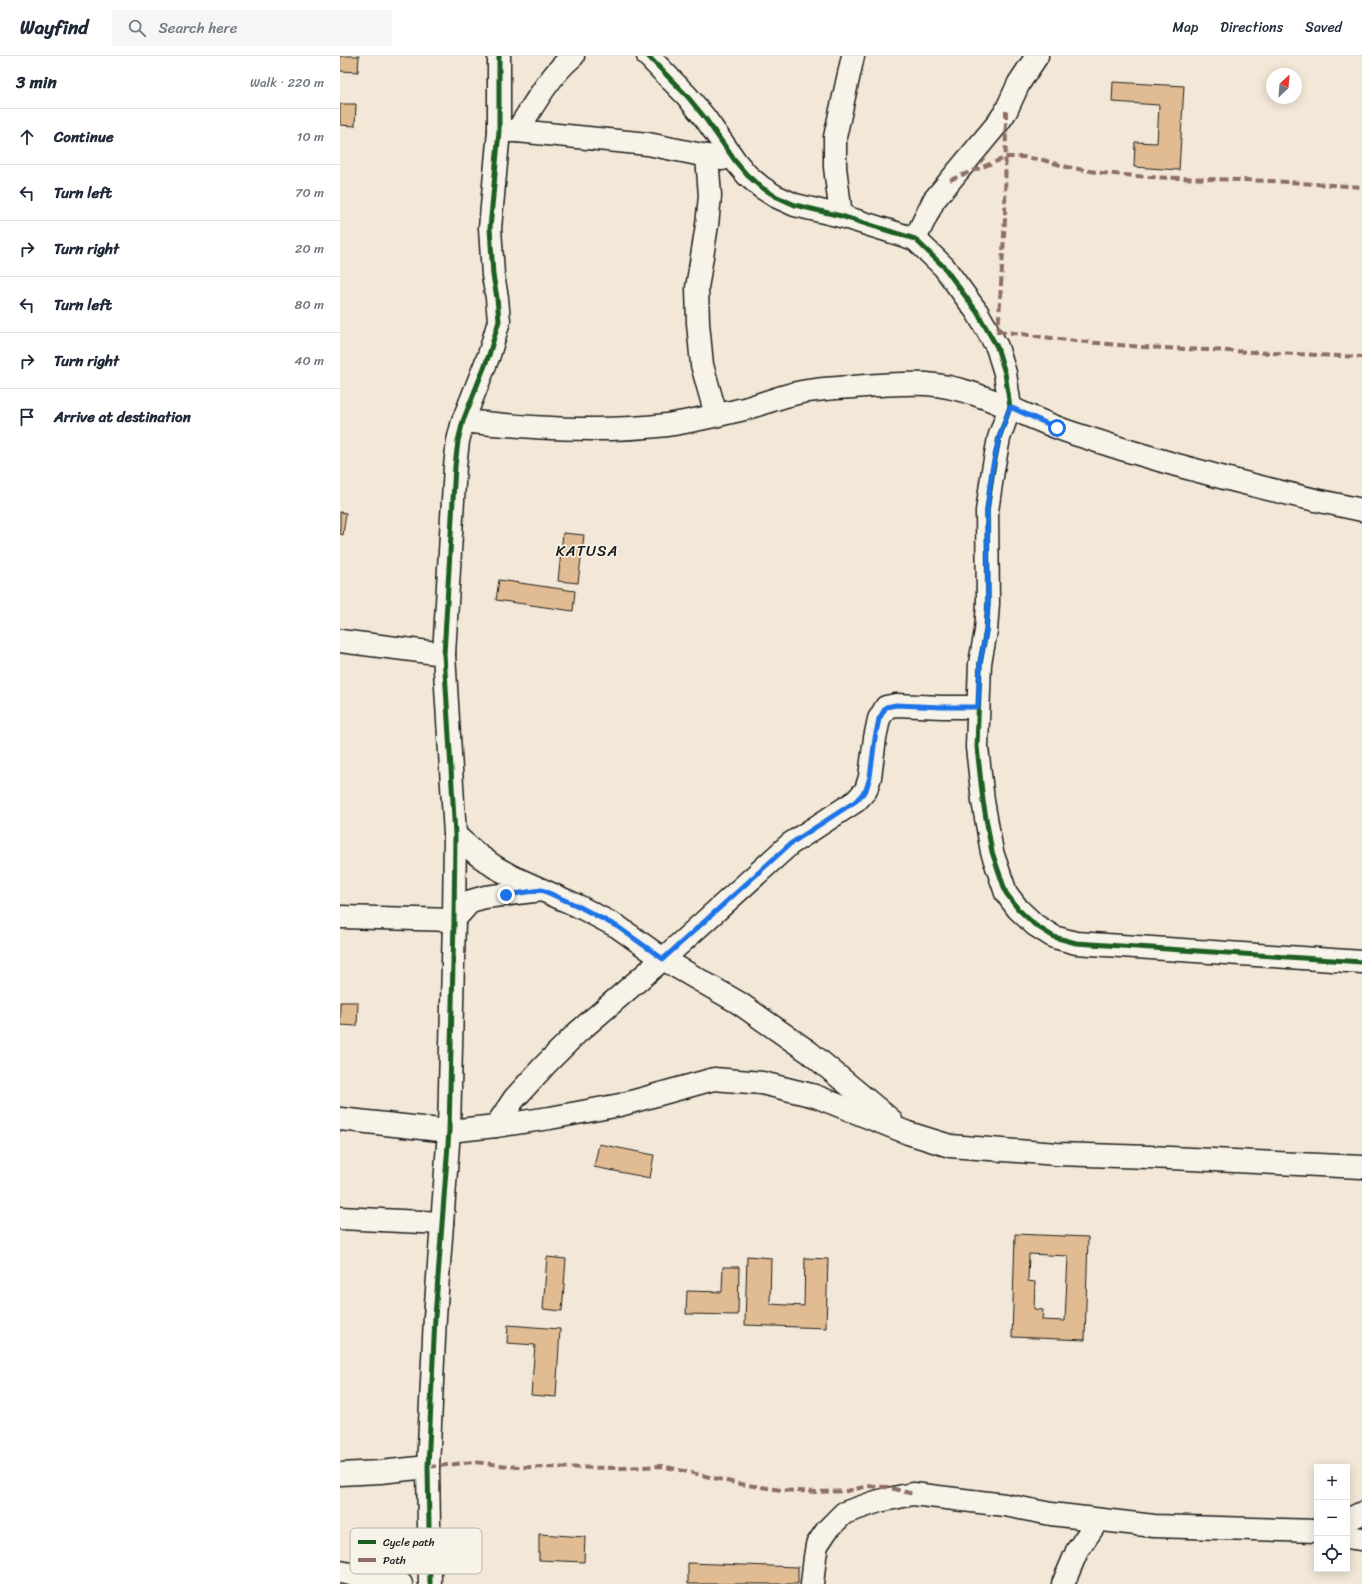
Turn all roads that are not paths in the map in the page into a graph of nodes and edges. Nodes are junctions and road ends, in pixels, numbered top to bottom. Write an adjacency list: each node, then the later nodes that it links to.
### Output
1 (500, 56): 6 (street)
2 (573, 56): 6 (street)
3 (648, 56): 8 (street)
4 (853, 56): 9 (street)
5 (1038, 56): 10 (street)
6 (508, 131): 7 (street); 13 (street)
7 (707, 156): 8 (street); 12 (street)
8 (736, 162): 9 (street)
9 (841, 216): 10 (street)
10 (915, 239): 11 (street)
11 (1010, 407): 12 (street); 14 (street); 17 (street)
12 (716, 415): 13 (street)
13 (463, 421): 16 (street)
14 (1362, 510)
15 (340, 641): 16 (street)
16 (444, 654): 18 (street)
17 (978, 707): 22 (street); 23 (street)
18 (456, 835): 19 (street); 21 (street)
19 (542, 890): 21 (street); 22 (street)
20 (340, 917): 21 (street)
21 (454, 920): 26 (street)
22 (663, 959): 25 (street); 27 (street)
23 (1362, 962)
24 (340, 1119): 26 (street)
25 (496, 1126): 26 (street); 27 (street)
26 (449, 1131): 30 (street)
27 (908, 1133): 28 (street)
28 (1362, 1168)
29 (340, 1218): 30 (street)
30 (442, 1223): 31 (street)
31 (428, 1467): 32 (street); 36 (street)
32 (340, 1474)
33 (1362, 1513): 34 (street)
34 (1350, 1519)
35 (1098, 1520): 37 (street); 46 (street); 47 (street)
36 (429, 1528)
37 (1314, 1532)
38 (1350, 1537): 39 (street)
39 (1362, 1539)
40 (340, 1572): 41 (street)
41 (350, 1574)
42 (350, 1574): 44 (street)
43 (430, 1574): 45 (street)
44 (401, 1584)
45 (430, 1584)
46 (812, 1584)
47 (1063, 1584)

